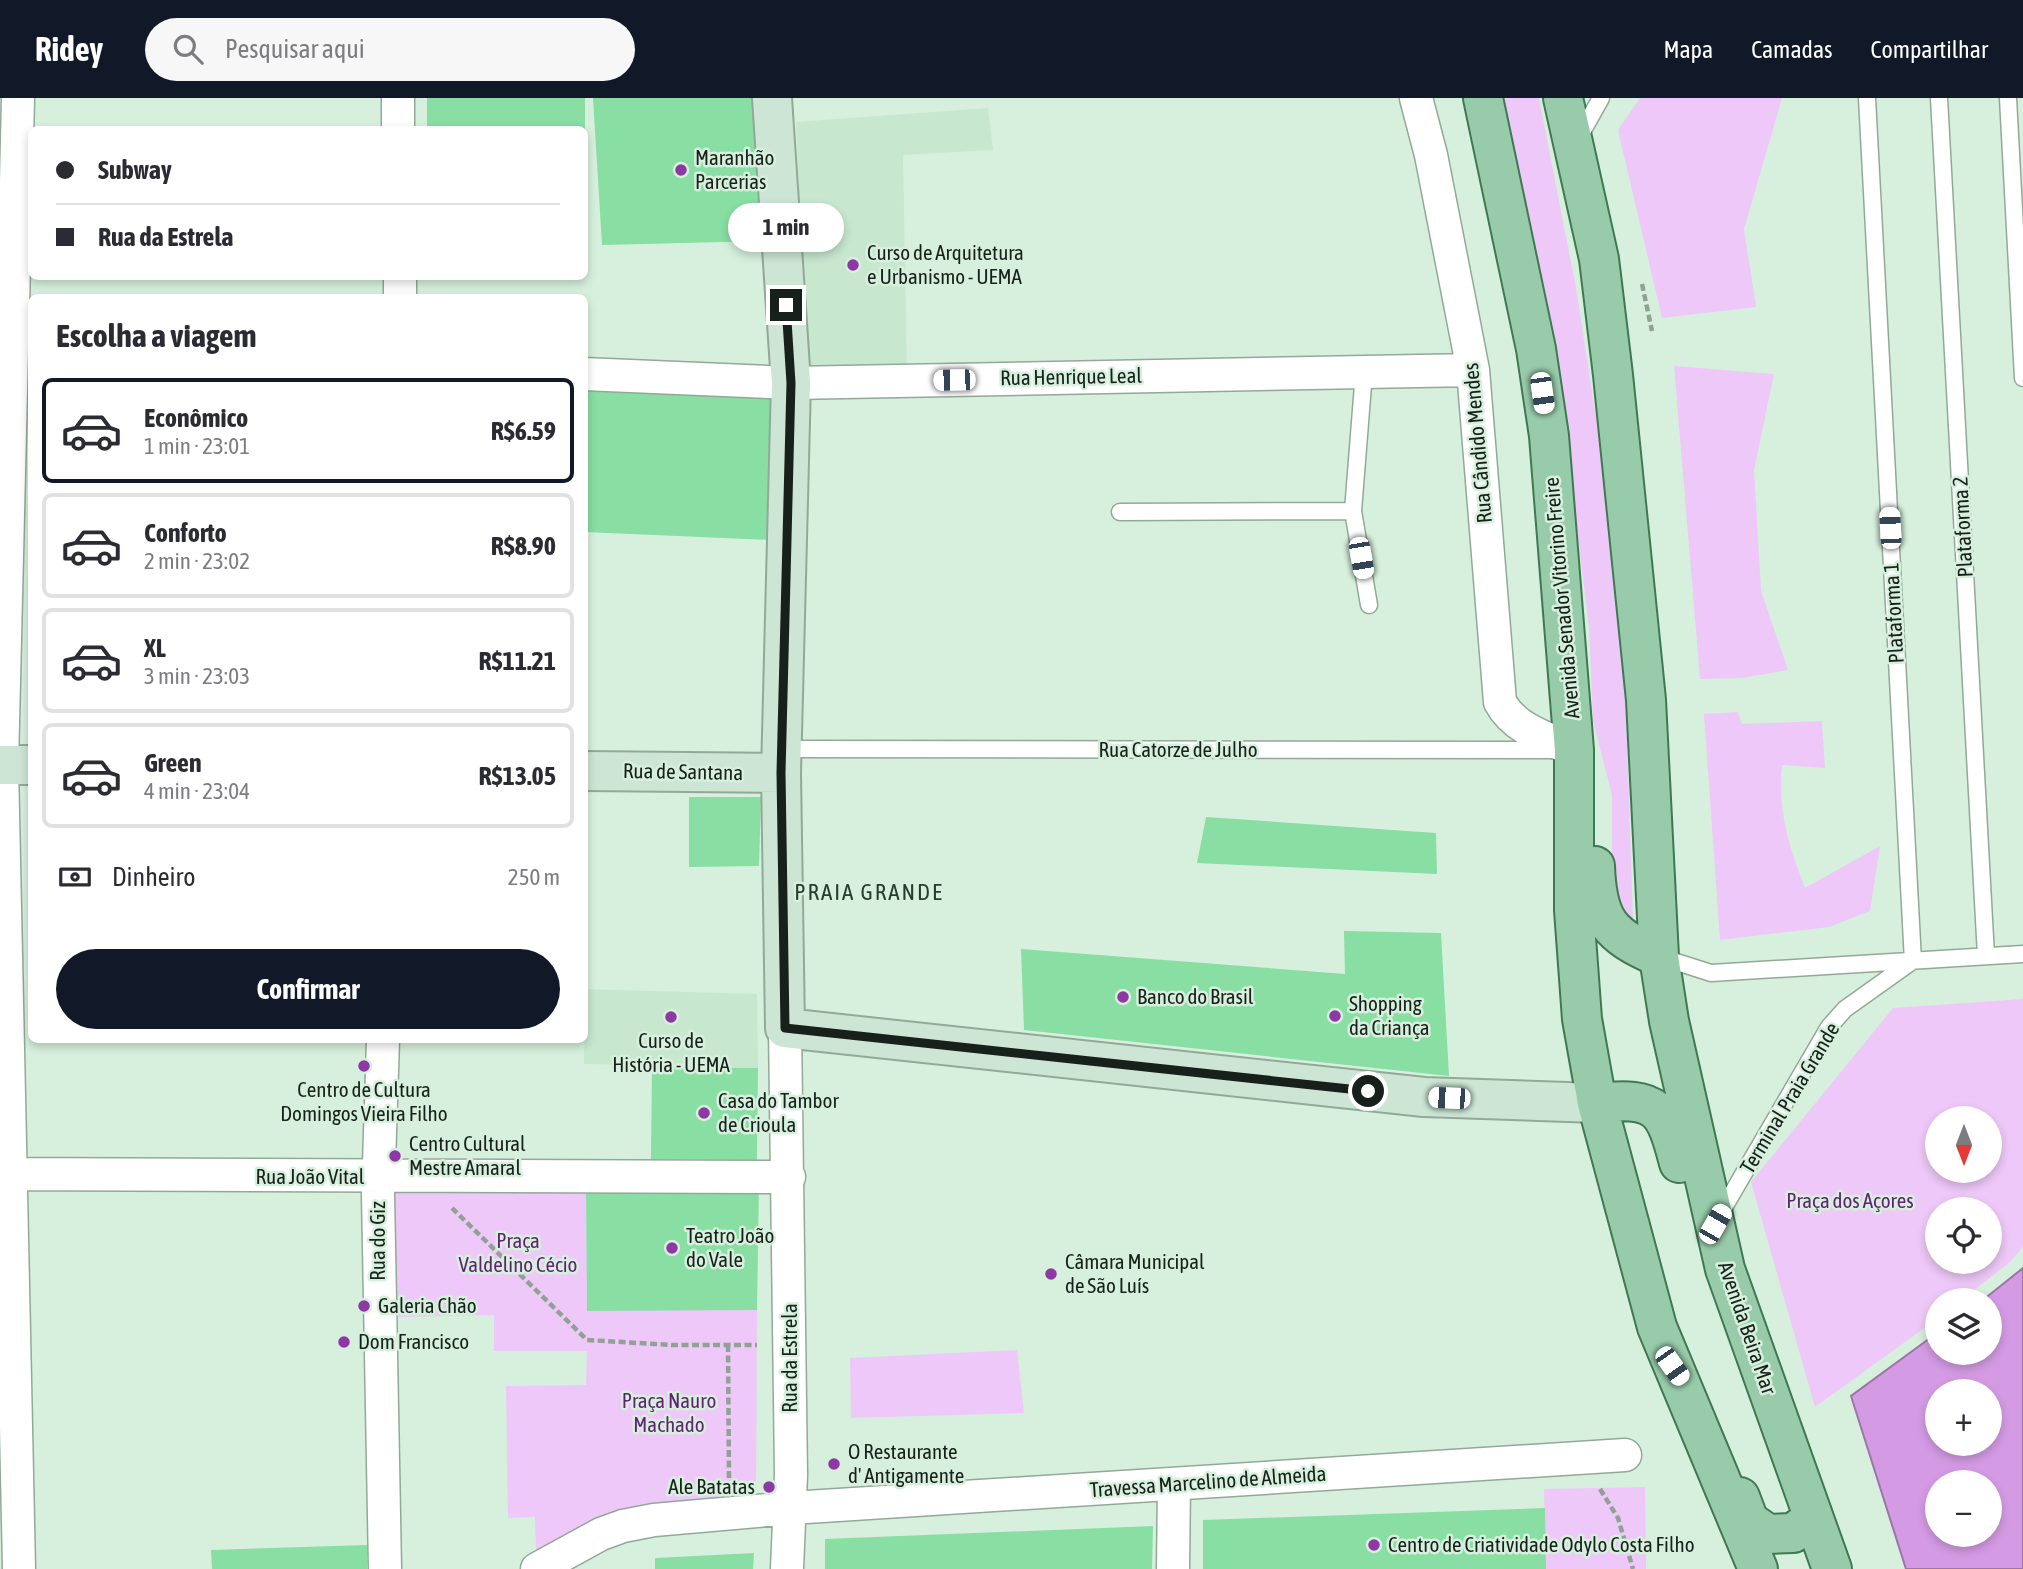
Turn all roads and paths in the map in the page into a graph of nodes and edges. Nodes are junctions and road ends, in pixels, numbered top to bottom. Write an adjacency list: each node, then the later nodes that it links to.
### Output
1 (19, 98): 15 (street)
2 (398, 98): 13 (street)
3 (772, 98): 20 (street, Rua da Estrela)
4 (1416, 98): 16 (street, Rua Cândido Mendes)
5 (1483, 98): 24 (main road, Avenida Senador Vitorino Freire)
6 (1563, 98): 14 (main road)
7 (1601, 98): 14 (lane)
8 (1867, 98): 31 (lane, Plataforma 1)
9 (1939, 98): 29 (lane, Plataforma 2)
10 (2008, 98): 19 (lane)
11 (2016, 98): 12 (lane)
12 (2023, 101)
13 (398, 126)
14 (1575, 144): 30 (main road)
15 (15, 340): 26 (street)
16 (1473, 370): 17 (street, Rua Henrique Leal); 24 (street, Rua Cândido Mendes)
17 (1364, 372): 20 (street, Rua Henrique Leal); 21 (lane)
18 (588, 374): 20 (street, Rua Henrique Leal)
19 (2023, 377)
20 (791, 383): 25 (street, Rua da Estrela)
21 (1353, 511): 22 (lane); 23 (lane)
22 (1120, 512)
23 (1369, 605)
24 (1573, 735): 25 (lane, Rua Catorze de Julho); 30 (main road); 34 (main road, Avenida Senador Vitorino Freire)
25 (781, 761): 27 (street, Rua de Santana); 32 (street, Rua da Estrela)
26 (11, 765): 35 (street)
27 (588, 771)
28 (2023, 954): 29 (lane)
29 (1986, 956): 31 (lane)
30 (1659, 957): 31 (lane); 39 (main road, Avenida Beira Mar)
31 (1913, 961): 39 (lane, Terminal Praia Grande)
32 (785, 1028): 34 (street); 37 (street, Rua da Estrela)
33 (383, 1043): 38 (street, Rua do Giz)
34 (1597, 1103): 40 (main road); 43 (main road)
35 (4, 1174): 38 (street, Rua João Vital); 50 (street)
36 (430, 1177): 37 (street, Rua João Vital); 38 (street, Rua João Vital); 41 (path)
37 (789, 1177): 42 (street, Rua da Estrela)
38 (378, 1178): 51 (street, Rua do Giz)
39 (1715, 1224): 40 (main road, Avenida Beira Mar)
40 (1725, 1269): 49 (main road, Avenida Beira Mar)
41 (728, 1345): 42 (path); 48 (path)
42 (789, 1345): 47 (street, Rua da Estrela)
43 (1672, 1366): 49 (main road); 56 (main road)
44 (1625, 1455): 45 (street, Travessa Marcelino de Almeida)
45 (1581, 1459): 46 (street, Travessa Marcelino de Almeida); 55 (path)
46 (1174, 1484): 47 (street, Travessa Marcelino de Almeida); 54 (street)
47 (791, 1508): 48 (street, Travessa Marcelino de Almeida); 53 (street, Rua da Estrela)
48 (730, 1513): 52 (street, Travessa Marcelino de Almeida)
49 (1812, 1519): 57 (main road, Avenida Beira Mar)
50 (19, 1569)
51 (385, 1569)
52 (537, 1569)
53 (788, 1569)
54 (1173, 1569)
55 (1633, 1569)
56 (1758, 1569)
57 (1832, 1569)

